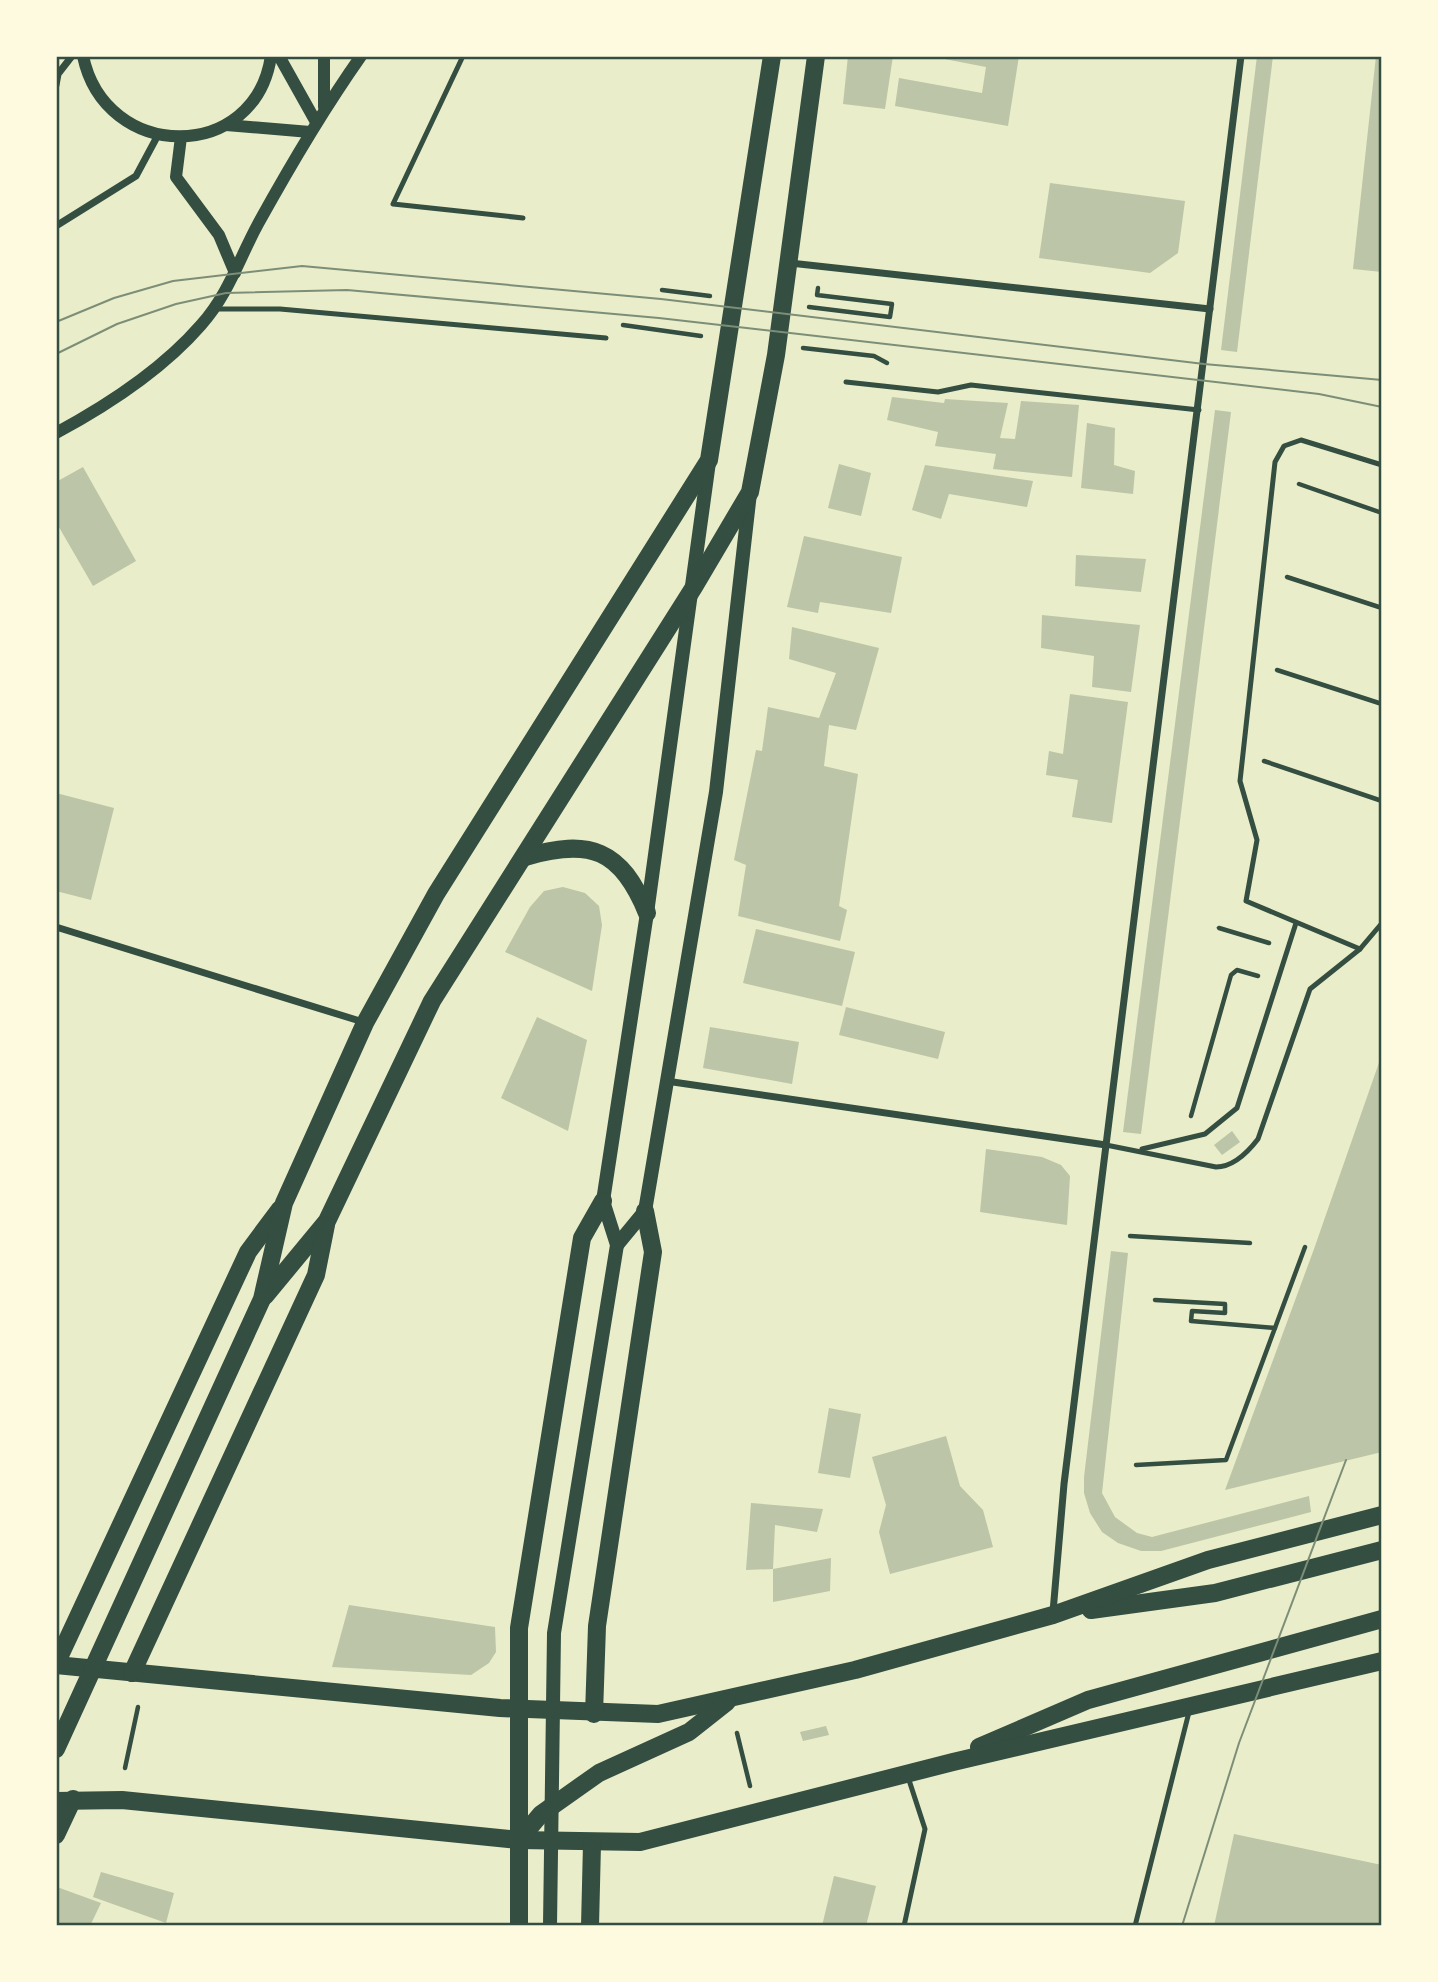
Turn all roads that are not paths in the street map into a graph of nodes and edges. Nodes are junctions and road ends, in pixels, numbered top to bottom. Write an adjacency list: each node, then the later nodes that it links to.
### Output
1 (72, 56): 11 (street)
2 (83, 56): 15 (street)
3 (271, 56): 13 (street)
4 (279, 56): 14 (street)
5 (324, 56): 12 (street)
6 (361, 56): 12 (street)
7 (463, 56): 17 (lane)
8 (772, 56): 27 (main road)
9 (816, 56): 19 (main road)
10 (1241, 56): 21 (street)
11 (56, 85)
12 (324, 107): 14 (street)
13 (226, 125): 14 (street); 16 (street)
14 (313, 127): 20 (street)
15 (158, 135): 16 (street); 18 (street)
16 (181, 137): 20 (street)
17 (523, 218)
18 (56, 226)
19 (788, 262): 21 (street); 29 (main road)
20 (235, 272): 22 (street)
21 (1210, 309): 25 (street)
22 (213, 310): 23 (lane); 26 (street)
23 (606, 338)
24 (846, 382): 25 (lane)
25 (1199, 410): 39 (street)
26 (56, 433)
27 (709, 460): 30 (main road); 37 (main road)
28 (1382, 465): 33 (lane)
29 (750, 492): 30 (main road); 38 (main road)
30 (694, 587): 31 (main road); 32 (main road)
31 (525, 856): 32 (main road); 44 (main road)
32 (647, 913): 41 (main road)
33 (1296, 922): 36 (lane); 40 (lane)
34 (1382, 923): 36 (lane)
35 (56, 927): 37 (street)
36 (1360, 949): 40 (lane)
37 (365, 1023): 42 (main road)
38 (665, 1081): 39 (street); 43 (main road)
39 (1106, 1145): 40 (lane); 49 (street)
40 (1140, 1150)
41 (603, 1201): 45 (main road); 56 (main road)
42 (284, 1203): 46 (main road); 52 (main road)
43 (645, 1211): 45 (main road); 57 (main road)
44 (327, 1222): 46 (main road); 53 (main road)
45 (617, 1245): 66 (main road)
46 (262, 1299): 58 (main road)
47 (1382, 1516): 49 (main road)
48 (1382, 1550): 49 (main road)
49 (1053, 1615): 54 (main road)
50 (1382, 1619): 59 (main road)
51 (1382, 1661): 55 (main road)
52 (56, 1665): 53 (main road)
53 (132, 1673): 56 (main road)
54 (729, 1700): 57 (main road); 63 (main road)
55 (1190, 1705): 59 (main road); 69 (lane)
56 (520, 1710): 57 (main road); 63 (main road)
57 (594, 1714)
58 (56, 1749)
59 (938, 1766): 60 (main road)
60 (907, 1774): 64 (main road); 68 (lane)
61 (64, 1800): 62 (main road); 63 (main road)
62 (56, 1835)
63 (519, 1840): 64 (main road); 65 (main road)
64 (592, 1844): 67 (main road)
65 (519, 1926)
66 (550, 1926)
67 (590, 1926)
68 (904, 1926)
69 (1135, 1926)

